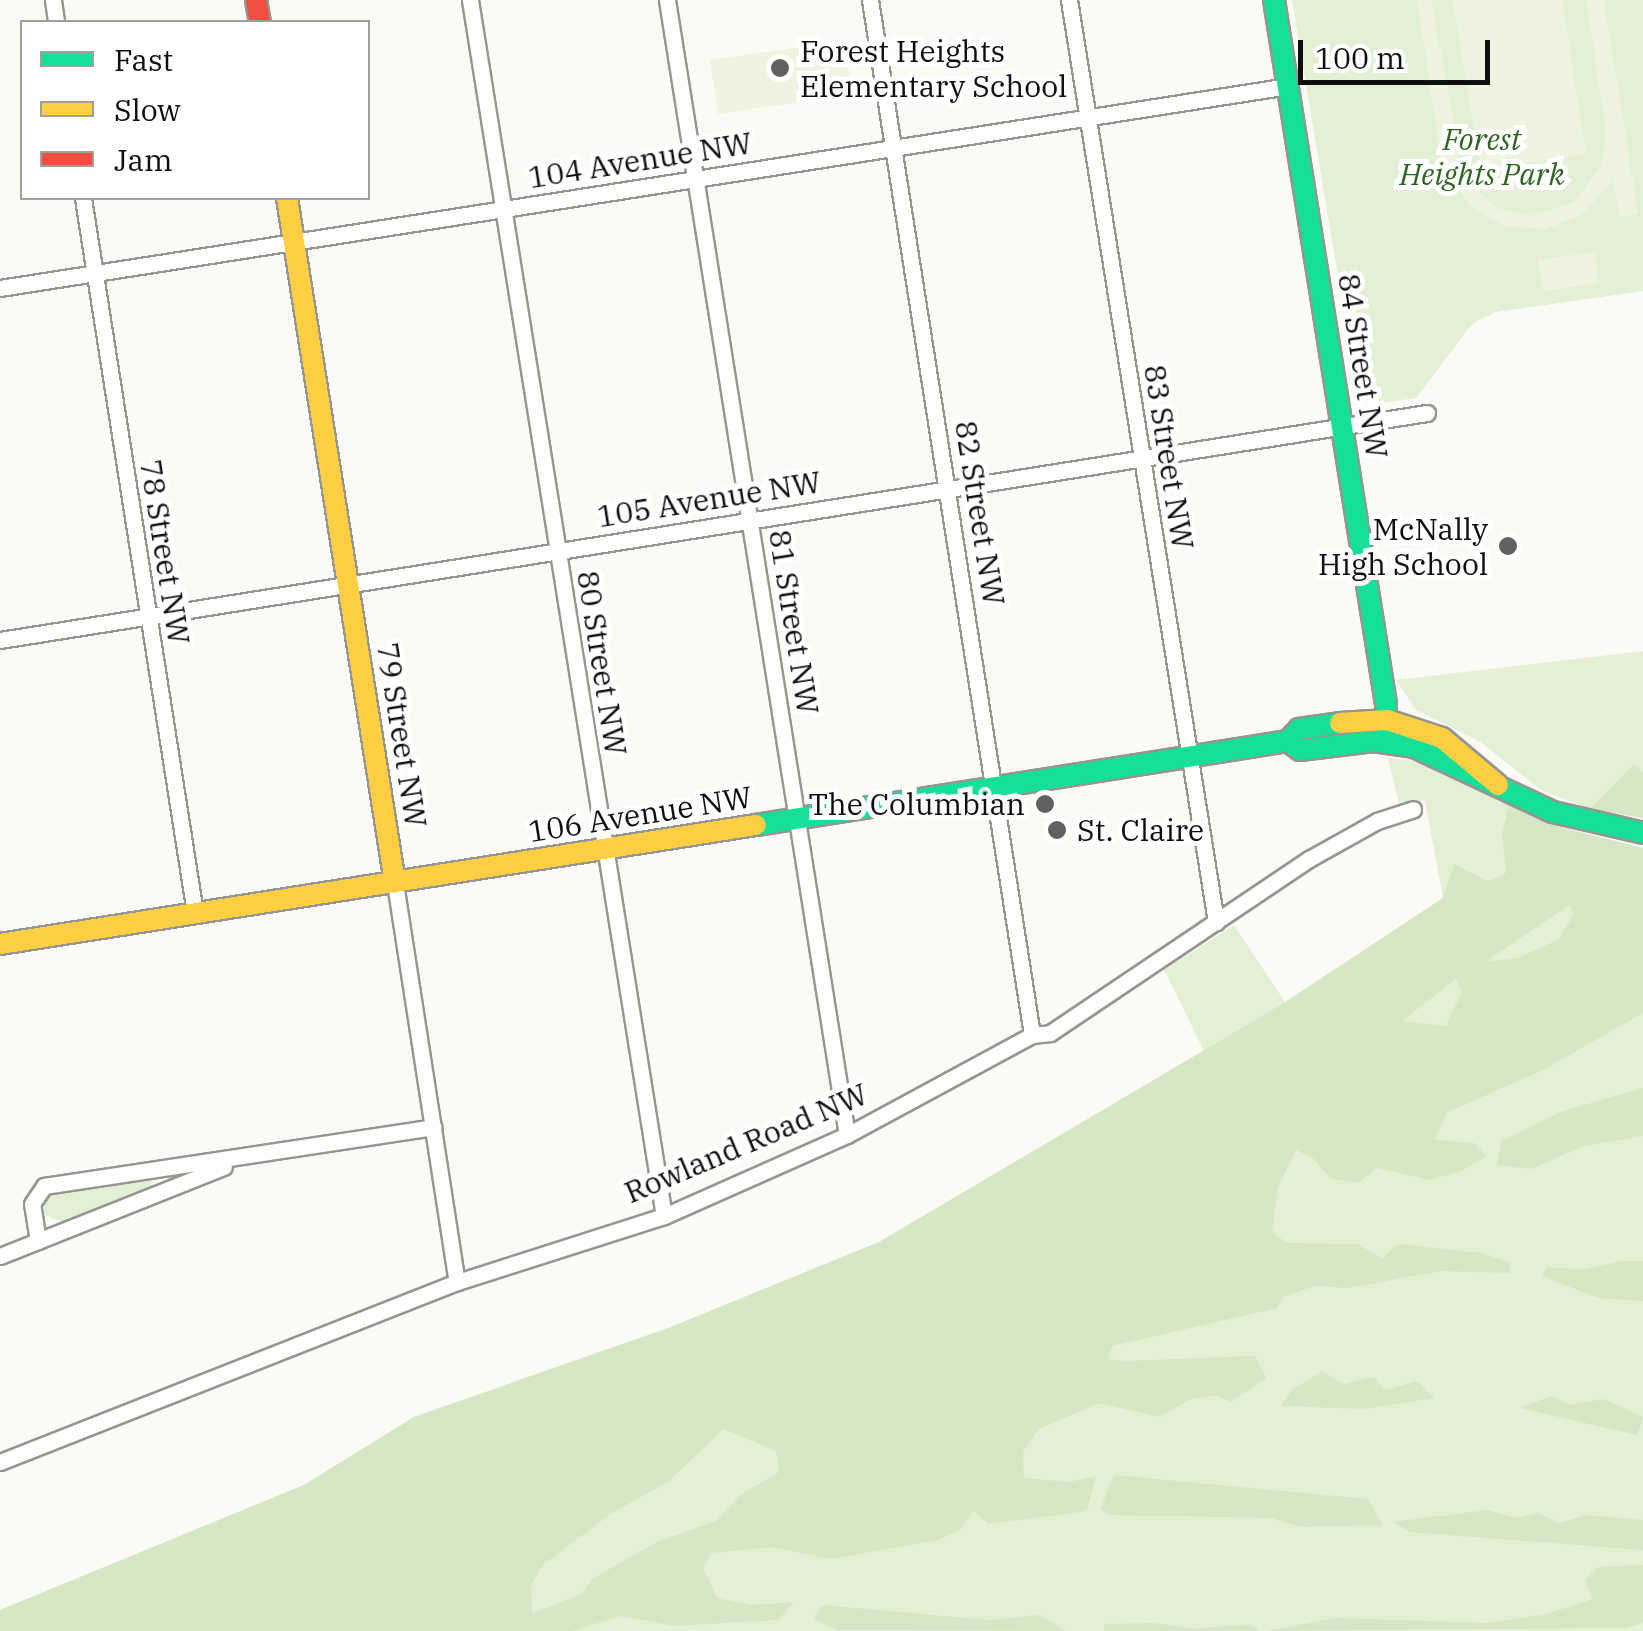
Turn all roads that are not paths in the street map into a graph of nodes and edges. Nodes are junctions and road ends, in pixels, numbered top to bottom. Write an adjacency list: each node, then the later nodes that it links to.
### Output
1 (470, 0): 12 (street, 80 Street NW)
2 (667, 0): 9 (street, 81 Street NW)
3 (870, 0): 8 (street, 82 Street NW)
4 (1069, 0): 7 (street, 83 Street NW)
5 (1274, 0): 6 (main road, 84 Street NW)
6 (1288, 86): 7 (street, 104 Avenue NW); 17 (main road, 84 Street NW)
7 (1088, 118): 8 (street, 104 Avenue NW); 18 (street, 83 Street NW)
8 (892, 148): 9 (street, 104 Avenue NW); 19 (street, 82 Street NW)
9 (696, 179): 12 (street, 104 Avenue NW); 20 (street, 81 Street NW)
10 (83, 200): 14 (street, 78 Street NW)
11 (288, 200): 13 (main road, 79 Street NW)
12 (503, 210): 13 (street, 104 Avenue NW); 21 (street, 80 Street NW)
13 (294, 242): 14 (street, 104 Avenue NW); 22 (main road, 79 Street NW)
14 (94, 274): 15 (street, 104 Avenue NW); 23 (street, 78 Street NW)
15 (0, 288)
16 (1427, 413): 17 (street, 105 Avenue NW)
17 (1342, 426): 18 (street, 105 Avenue NW); 25 (main road, 84 Street NW)
18 (1141, 458): 19 (street, 105 Avenue NW); 28 (street, 83 Street NW)
19 (948, 489): 20 (street, 105 Avenue NW); 30 (street, 82 Street NW)
20 (750, 520): 21 (street, 105 Avenue NW); 32 (street, 81 Street NW)
21 (556, 551): 22 (street, 105 Avenue NW); 34 (street, 80 Street NW)
22 (348, 586): 23 (street, 105 Avenue NW); 35 (main road, 79 Street NW)
23 (146, 616): 24 (street, 105 Avenue NW); 36 (street, 78 Street NW)
24 (0, 640)
25 (1387, 720): 26 (main road, 106 Avenue NW); 27 (main road, 84 Street NW); 29 (main road)
26 (1288, 742): 27 (main road, 106 Avenue NW); 28 (main road, 106 Avenue NW)
27 (1386, 742): 29 (main road)
28 (1188, 758): 30 (main road, 106 Avenue NW); 37 (street, 83 Street NW)
29 (1498, 785): 33 (main road)
30 (995, 788): 32 (main road, 106 Avenue NW); 39 (street, 82 Street NW)
31 (1413, 809): 37 (street, Rowland Road NW)
32 (798, 819): 34 (main road, 106 Avenue NW); 41 (street, 81 Street NW)
33 (1643, 833)
34 (604, 850): 35 (main road, 106 Avenue NW); 43 (street, 80 Street NW)
35 (395, 883): 36 (main road, 106 Avenue NW); 40 (street, 79 Street NW)
36 (195, 914): 38 (main road, 106 Avenue NW)
37 (1216, 922): 39 (street, Rowland Road NW)
38 (0, 944)
39 (1032, 1035): 41 (street, Rowland Road NW)
40 (434, 1127): 42 (street); 46 (street, 79 Street NW)
41 (848, 1135): 43 (street, Rowland Road NW)
42 (242, 1160): 44 (street); 44 (street)
43 (664, 1216): 46 (street, Rowland Road NW)
44 (38, 1241): 45 (street)
45 (0, 1256)
46 (457, 1282): 47 (street, Rowland Road NW)
47 (0, 1462)

